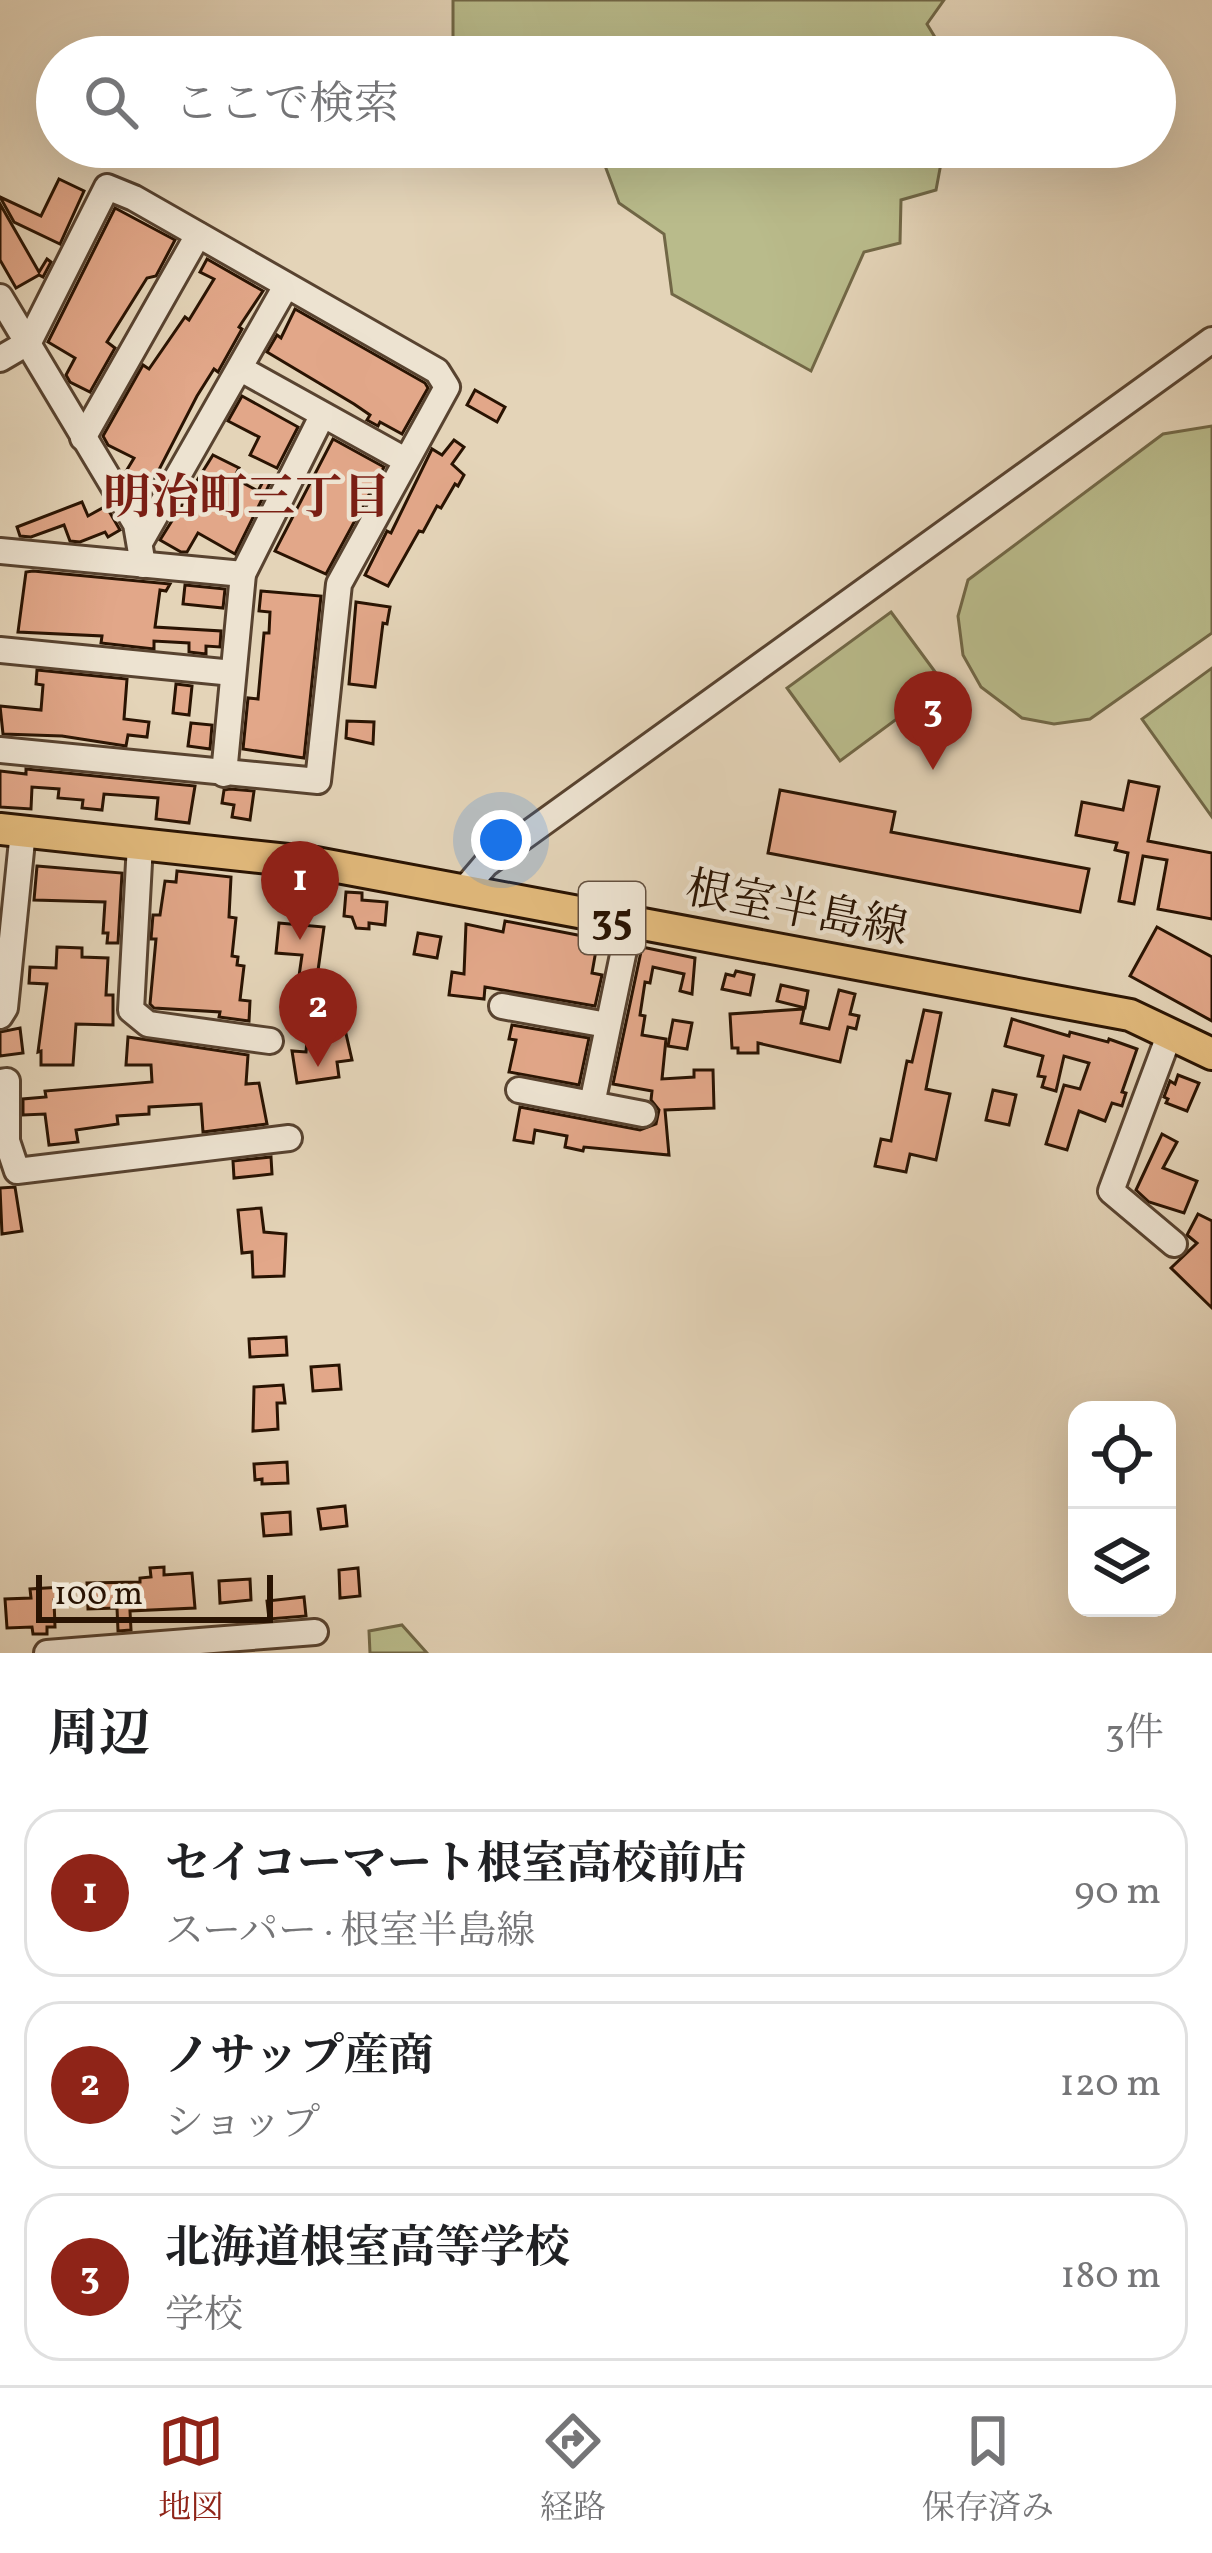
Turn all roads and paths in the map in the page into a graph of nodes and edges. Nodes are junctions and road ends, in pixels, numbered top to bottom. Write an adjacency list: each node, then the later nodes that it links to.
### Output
1 (199, 235): 2 (street); 5 (street); 9 (street)
2 (286, 286): 7 (street); 10 (street)
3 (0, 297): 5 (street)
4 (1212, 340): 20 (street)
5 (29, 342): 6 (street); 9 (street)
6 (0, 359)
7 (241, 369): 8 (street); 12 (street)
8 (322, 416): 10 (street); 13 (street)
9 (83, 438): 12 (street)
10 (405, 460): 17 (street)
11 (0, 551): 12 (street)
12 (143, 552): 13 (street)
13 (243, 574): 15 (street)
14 (0, 650): 15 (street)
15 (233, 673): 17 (street)
16 (0, 750): 17 (street)
17 (224, 774)
18 (11, 830): 19 (main road, 根室半島線 / 35); 23 (street)
19 (140, 844): 20 (main road, 根室半島線 / 35); 26 (street)
20 (463, 891): 21 (main road, 根室半島線 / 35)
21 (630, 922): 24 (street); 25 (main road, 根室半島線 / 35)
22 (502, 1006): 24 (street)
23 (0, 1016)
24 (607, 1025): 30 (street)
25 (1170, 1033): 27 (main road, 根室半島線 / 35); 34 (street)
26 (270, 1041)
27 (1212, 1054)
28 (0, 1082): 33 (street)
29 (519, 1090): 30 (street)
30 (592, 1104): 31 (street)
31 (643, 1114)
32 (289, 1138): 33 (street)
33 (4, 1141)
34 (1174, 1244)
35 (315, 1632): 36 (street)
36 (47, 1653)

